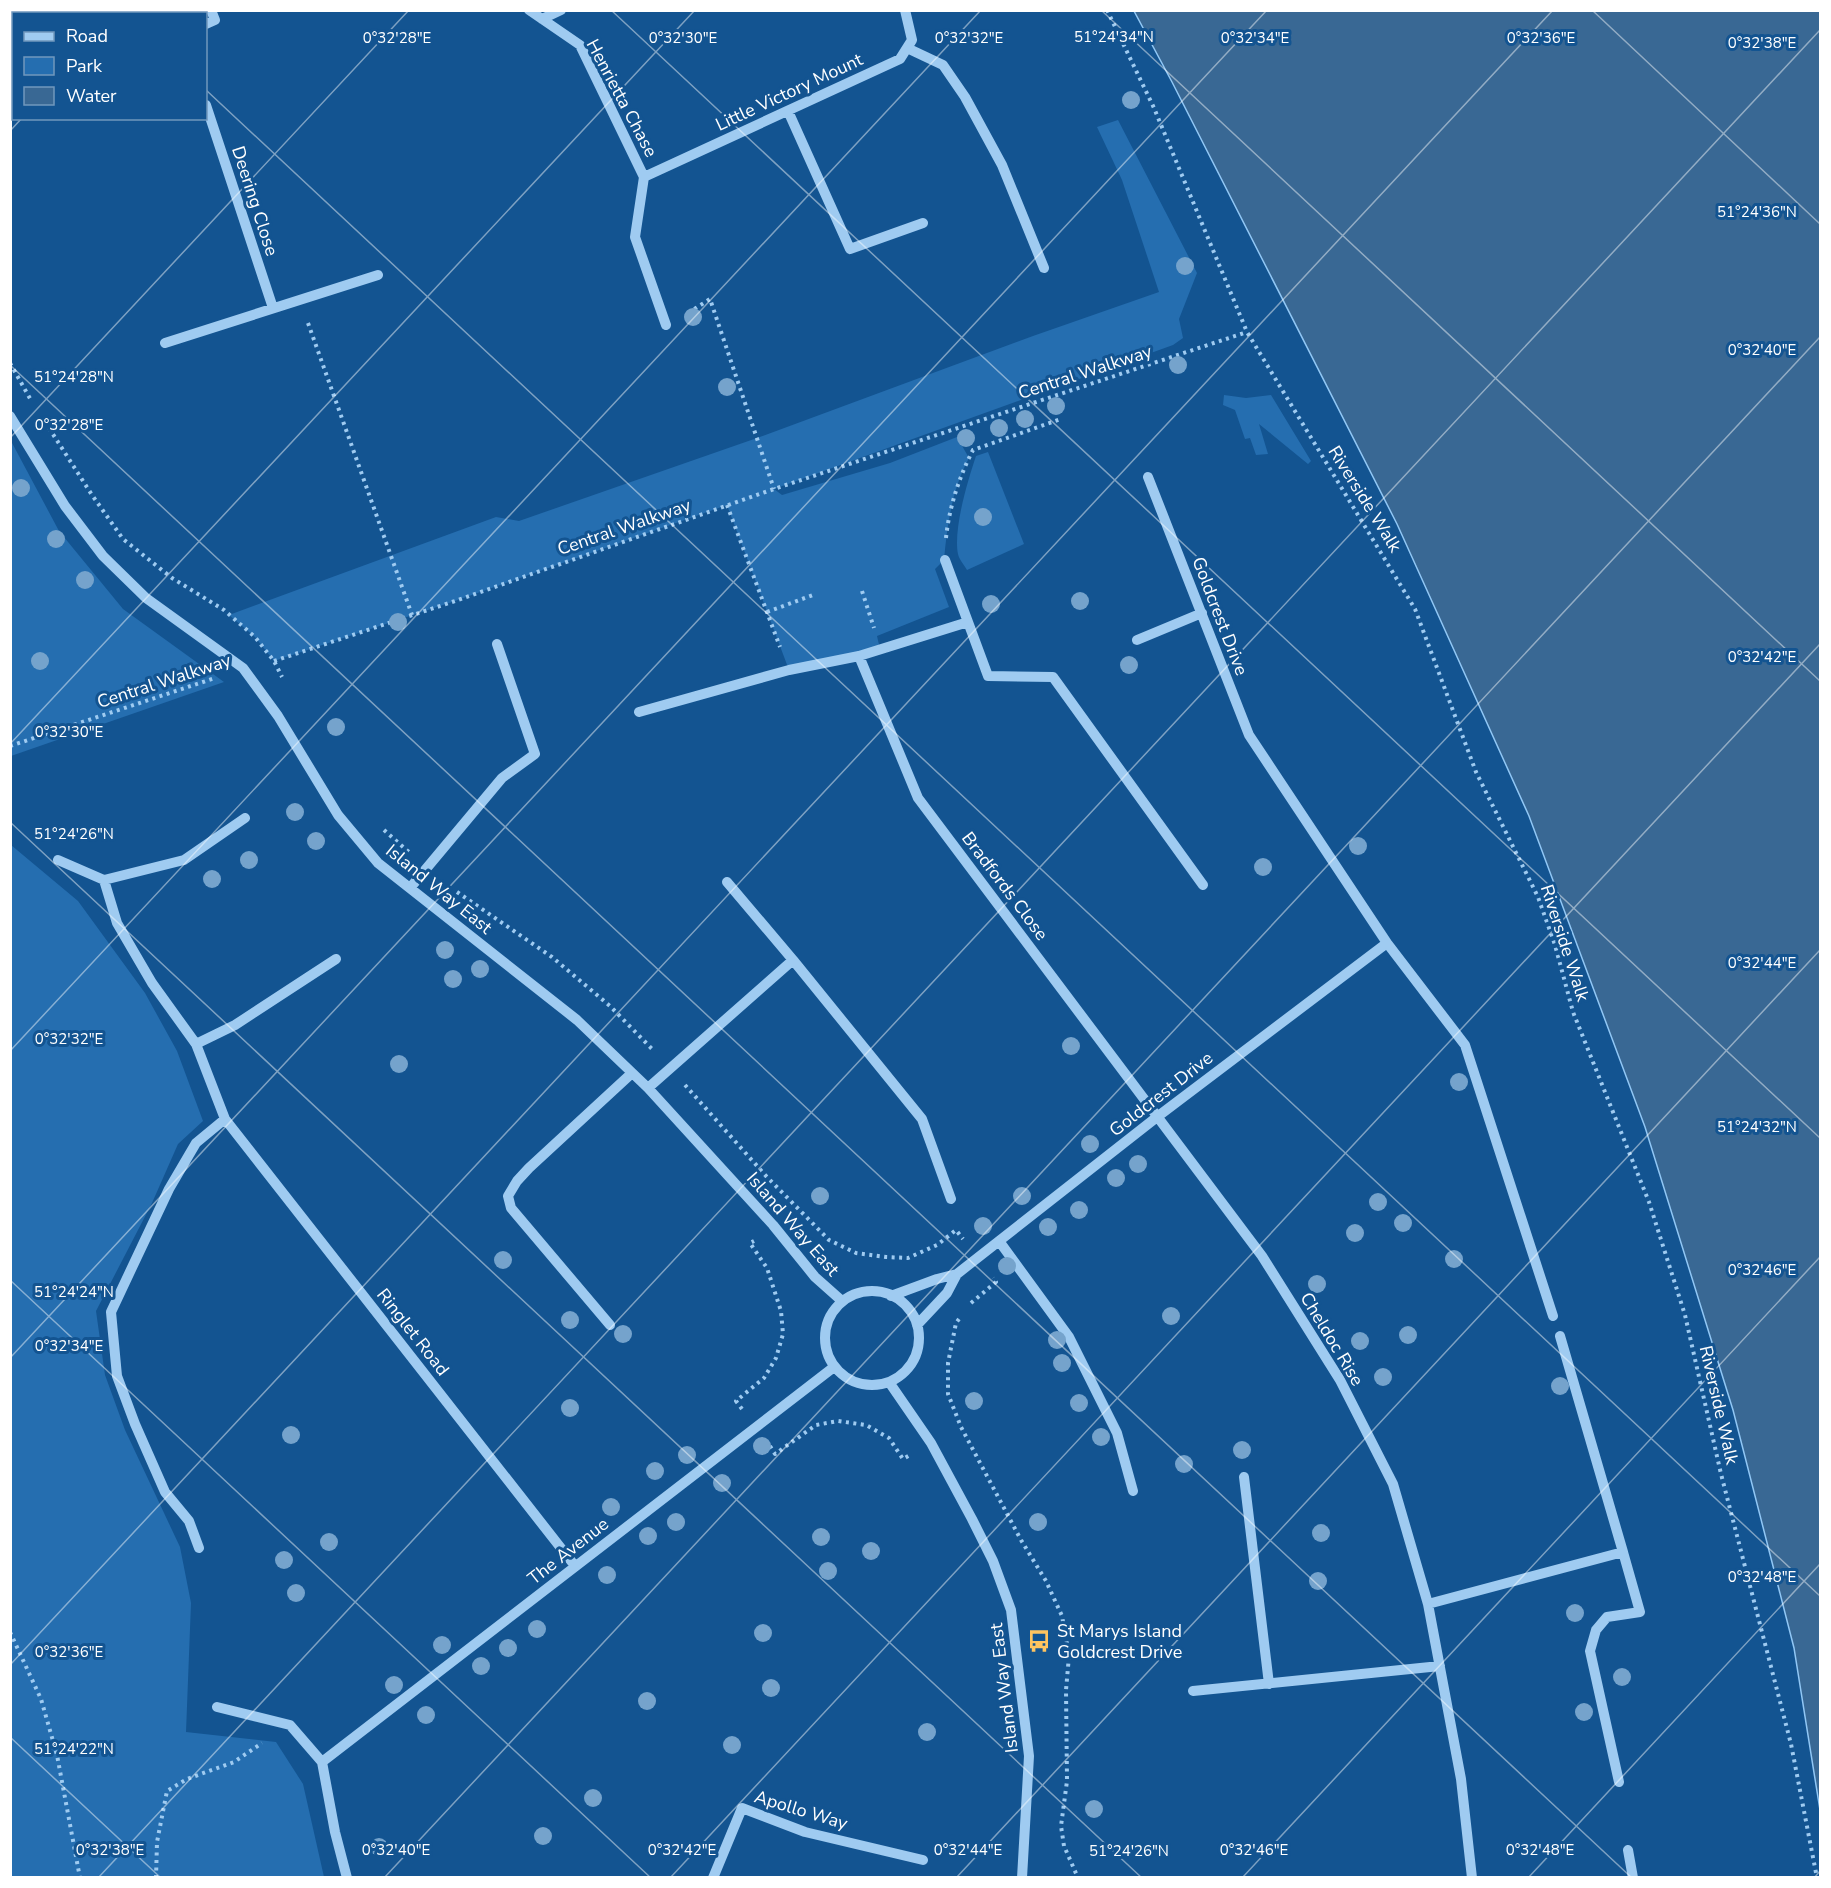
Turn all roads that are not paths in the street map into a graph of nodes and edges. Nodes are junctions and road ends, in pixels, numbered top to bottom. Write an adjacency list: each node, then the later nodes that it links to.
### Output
1 (211, 10): 6 (street)
2 (529, 10): 5 (street, Henrietta Chase)
3 (561, 10): 5 (street)
4 (905, 10): 7 (street)
5 (542, 19): 10 (street, Henrietta Chase)
6 (207, 24)
7 (907, 48): 9 (street, Little Victory Mount); 12 (street)
8 (207, 108): 14 (street, Deering Close)
9 (788, 111): 10 (street, Little Victory Mount); 11 (street)
10 (644, 177): 15 (street, Henrietta Chase)
11 (923, 223)
12 (1044, 268)
13 (378, 275): 14 (street)
14 (273, 308): 16 (street)
15 (666, 326)
16 (165, 343)
17 (10, 416): 31 (street, Island Way East)
18 (1148, 477): 20 (street, Goldcrest Drive)
19 (945, 560): 21 (street)
20 (1202, 613): 22 (street); 32 (street, Goldcrest Drive)
21 (968, 622): 24 (street); 30 (street)
22 (1137, 640)
23 (497, 644): 31 (street)
24 (859, 656): 25 (street); 38 (street, Bradfords Close)
25 (639, 712)
26 (245, 818): 28 (street)
27 (58, 860): 28 (street)
28 (104, 880): 35 (street, Ringlet Road)
29 (727, 882): 34 (street)
30 (1203, 885)
31 (410, 888): 36 (street, Island Way East)
32 (1387, 943): 38 (street, Goldcrest Drive); 45 (street, Goldcrest Drive)
33 (336, 959): 35 (street)
34 (793, 960): 37 (street); 40 (street)
35 (196, 1044): 39 (street, Ringlet Road)
36 (632, 1073): 37 (street, Island Way East); 46 (street)
37 (648, 1088): 44 (street, Island Way East)
38 (1157, 1117): 41 (street, Goldcrest Drive); 56 (street, Cheldoc Rise)
39 (225, 1119): 53 (street); 55 (street, Ringlet Road)
40 (951, 1199)
41 (999, 1241): 42 (street, Goldcrest Drive); 52 (street)
42 (957, 1274): 43 (street, Goldcrest Drive); 47 (street, Goldcrest Drive)
43 (891, 1296): 44 (street, Island Way East); 47 (street)
44 (842, 1301): 49 (street, Island Way East)
45 (1553, 1316)
46 (610, 1325)
47 (917, 1325): 50 (street)
48 (1560, 1336): 54 (street)
49 (834, 1366): 50 (street); 55 (street, The Avenue)
50 (889, 1382): 67 (street, Island Way East)
51 (1244, 1477): 58 (street)
52 (1133, 1491)
53 (199, 1548)
54 (1623, 1552): 56 (street); 62 (street)
55 (575, 1566): 61 (street, The Avenue)
56 (1428, 1604): 57 (street, Cheldoc Rise)
57 (1440, 1666): 58 (street); 68 (street, Cheldoc Rise)
58 (1269, 1684): 59 (street)
59 (1193, 1691)
60 (217, 1707): 61 (street)
61 (322, 1762): 65 (street)
62 (1619, 1782)
63 (1628, 1850): 69 (street)
64 (923, 1860): 66 (street, Apollo Way)
65 (347, 1878)
66 (713, 1878)
67 (1022, 1878)
68 (1472, 1878)
69 (1633, 1878)

